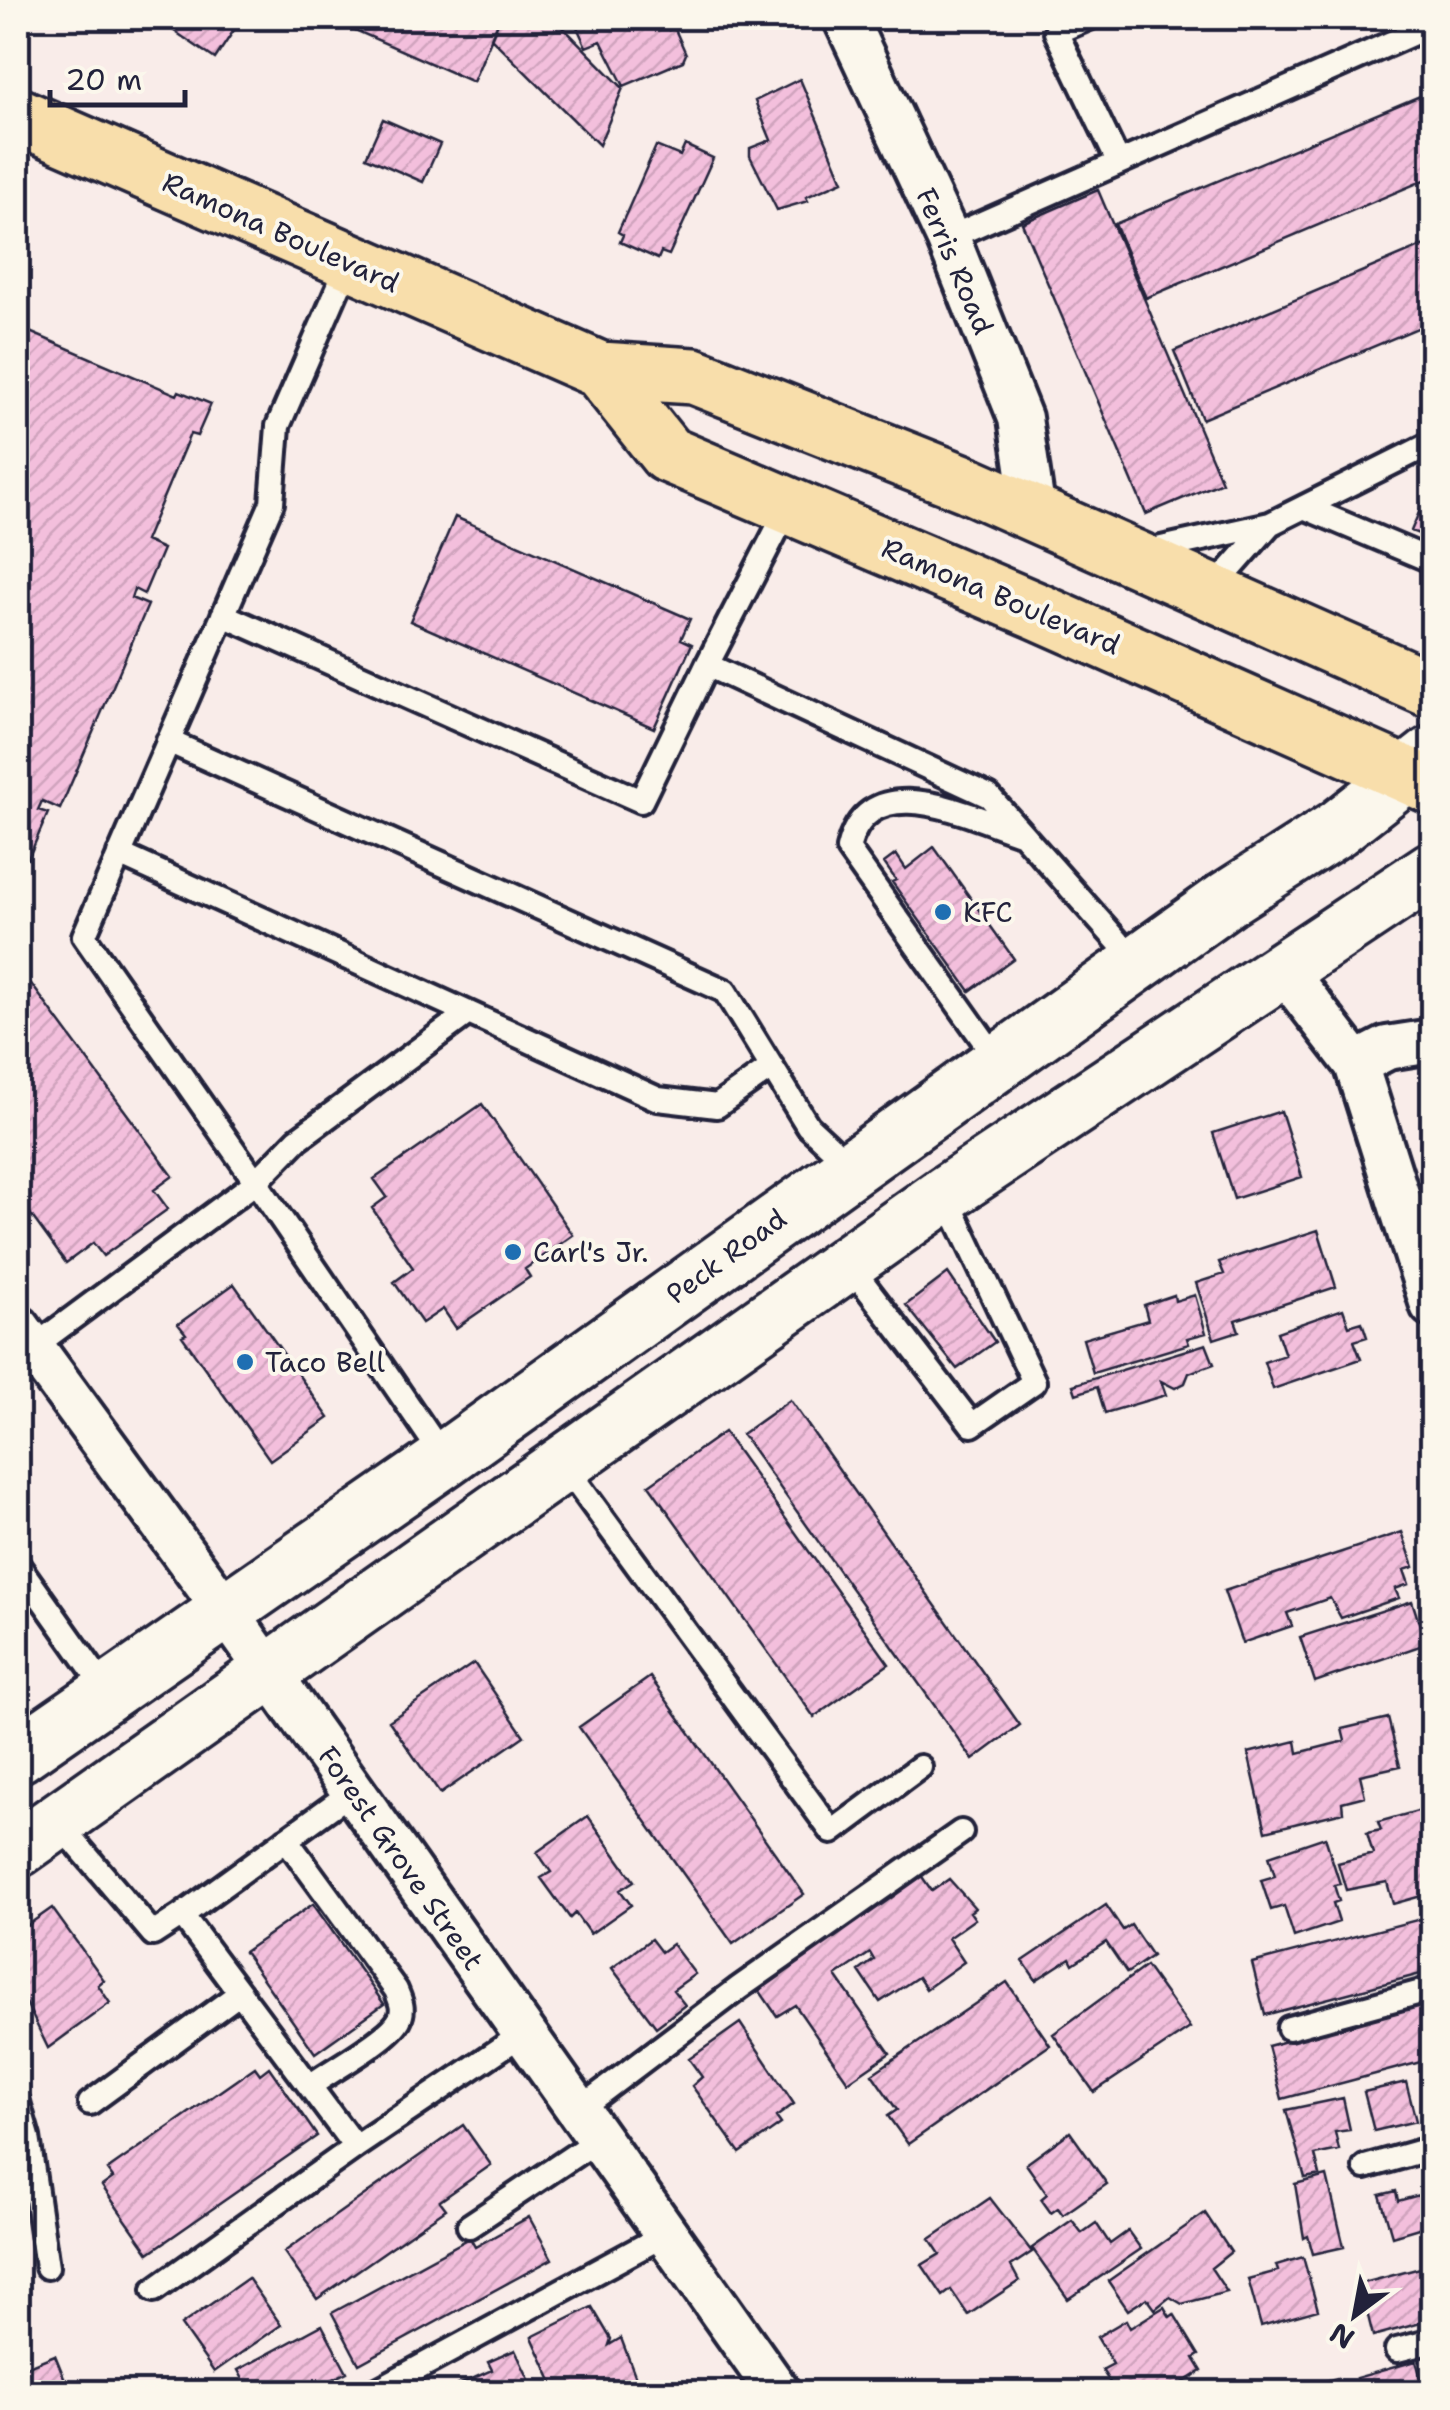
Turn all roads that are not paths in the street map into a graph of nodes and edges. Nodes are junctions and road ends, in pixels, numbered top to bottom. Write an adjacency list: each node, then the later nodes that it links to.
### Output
1 (845, 18): 6 (street, Ferris Road)
2 (1089, 18): 5 (lane)
3 (1432, 25): 5 (lane)
4 (18, 116): 7 (main road, Ramona Boulevard)
5 (1118, 161): 6 (lane)
6 (948, 238): 12 (street, Ferris Road)
7 (349, 263): 8 (main road, Ramona Boulevard); 17 (lane)
8 (600, 370): 10 (main road, Ramona Boulevard); 12 (main road, Ramona Boulevard)
9 (1432, 443): 11 (lane)
10 (789, 506): 18 (lane); 21 (main road, Ramona Boulevard)
11 (1304, 507): 13 (lane); 15 (lane)
12 (1034, 514): 14 (main road, Ramona Boulevard)
13 (1270, 524): 14 (lane); 16 (lane)
14 (1125, 555): 16 (main road, Ramona Boulevard)
15 (1432, 561)
16 (1210, 593): 19 (main road, Ramona Boulevard)
17 (223, 615): 18 (lane); 20 (lane)
18 (706, 665): 22 (lane)
19 (1432, 690)
20 (168, 741): 23 (lane); 31 (lane)
21 (1425, 772): 25 (main road, Peck Road)
22 (1024, 834): 25 (lane); 29 (lane)
23 (119, 854): 27 (lane); 33 (lane)
24 (1432, 870): 26 (main road)
25 (1137, 963): 29 (main road, Peck Road)
26 (1282, 968): 30 (street); 34 (main road)
27 (468, 1012): 31 (lane); 33 (lane)
28 (1432, 1041): 30 (street)
29 (999, 1062): 32 (main road, Peck Road)
30 (1356, 1064): 37 (street)
31 (772, 1067): 32 (lane)
32 (851, 1166): 35 (main road); 39 (main road, Peck Road)
33 (256, 1182): 38 (lane); 39 (lane)
34 (945, 1194): 35 (main road); 36 (lane)
35 (893, 1230): 36 (main road)
36 (847, 1262): 40 (main road)
37 (1432, 1305)
38 (23, 1345): 42 (street, Forest Grove Street)
39 (445, 1459): 42 (main road, Peck Road)
40 (563, 1464): 43 (main road); 46 (lane)
41 (18, 1565): 44 (lane)
42 (225, 1610): 43 (street, Forest Grove Street); 44 (main road, Peck Road)
43 (269, 1672): 47 (street, Forest Grove Street); 49 (main road)
44 (108, 1692): 45 (main road, Peck Road)
45 (18, 1754)
46 (920, 1767)
47 (353, 1791): 50 (lane); 55 (street, Forest Grove Street)
48 (961, 1832): 59 (lane)
49 (37, 1835): 51 (lane)
50 (286, 1839): 51 (lane); 56 (lane)
51 (182, 1915): 53 (lane)
52 (1432, 1989): 54 (lane)
53 (240, 1993): 56 (lane); 58 (lane)
54 (1290, 2028)
55 (524, 2033): 59 (street, Forest Grove Street); 60 (lane)
56 (310, 2086): 60 (lane)
57 (18, 2102): 65 (lane)
58 (90, 2104)
59 (588, 2125): 63 (lane); 64 (street, Forest Grove Street)
60 (355, 2147): 66 (lane)
61 (1432, 2148): 62 (lane)
62 (1365, 2167)
63 (469, 2226)
64 (666, 2234): 69 (lane); 70 (street, Forest Grove Street)
65 (47, 2267)
66 (154, 2290)
67 (1432, 2341): 68 (lane)
68 (1397, 2350)
69 (374, 2392)
70 (778, 2392)

